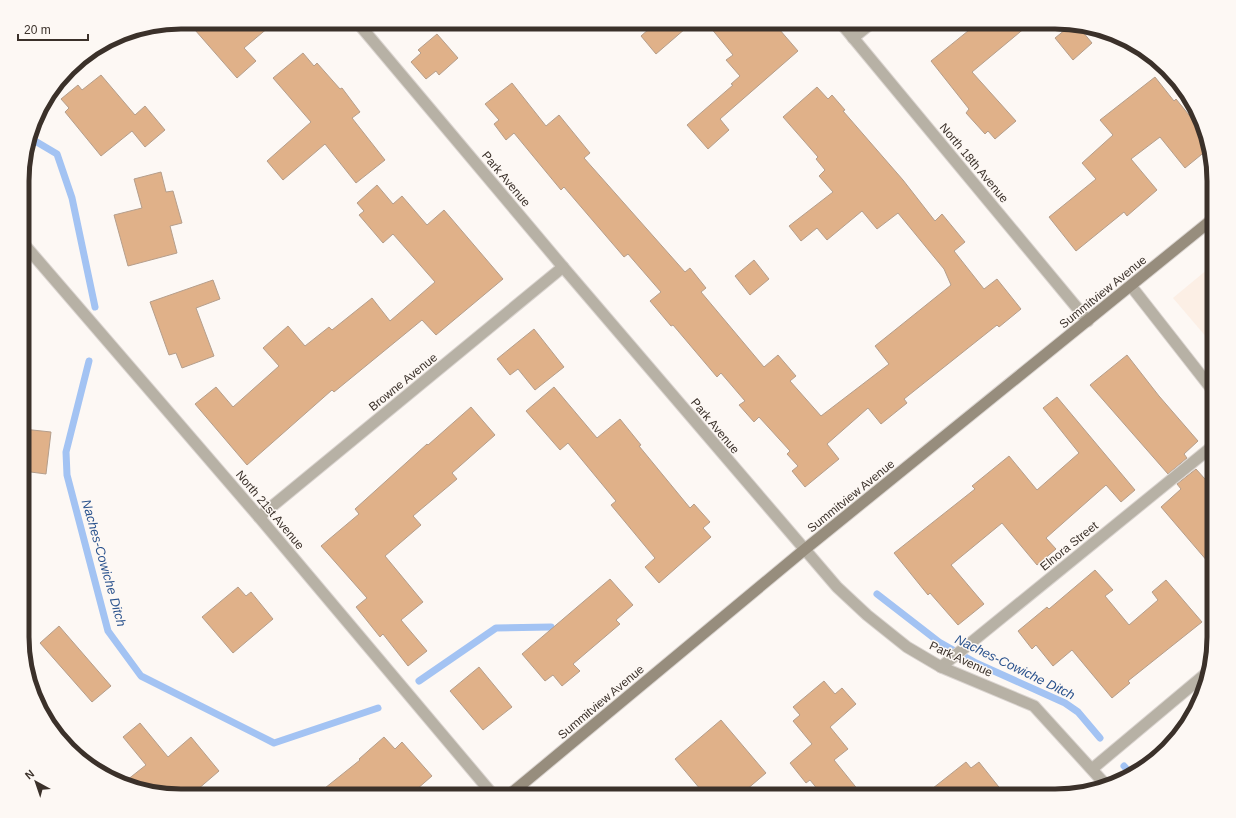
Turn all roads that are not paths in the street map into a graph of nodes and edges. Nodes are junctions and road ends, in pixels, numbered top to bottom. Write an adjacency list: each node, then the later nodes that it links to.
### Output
1 (363, 29): 7 (street, Park Avenue)
2 (846, 29): 4 (street, North 18th Avenue)
3 (864, 29): 4 (street)
4 (853, 38): 9 (street, North 18th Avenue)
5 (1207, 224): 8 (main road, Summitview Avenue)
6 (29, 250): 12 (street, North 21st Avenue)
7 (563, 267): 12 (street, Browne Avenue); 13 (street, Park Avenue)
8 (1131, 286): 9 (main road, Summitview Avenue); 10 (street)
9 (1088, 321): 13 (main road, Summitview Avenue)
10 (1207, 383)
11 (1207, 451): 14 (street, Elnora Street)
12 (259, 517): 18 (street, North 21st Avenue)
13 (804, 550): 14 (street, Park Avenue); 19 (main road, Summitview Avenue)
14 (941, 667): 16 (street, Park Avenue)
15 (1202, 677): 16 (street)
16 (1092, 769): 17 (street, Park Avenue)
17 (1103, 781)
18 (488, 789)
19 (516, 789)

